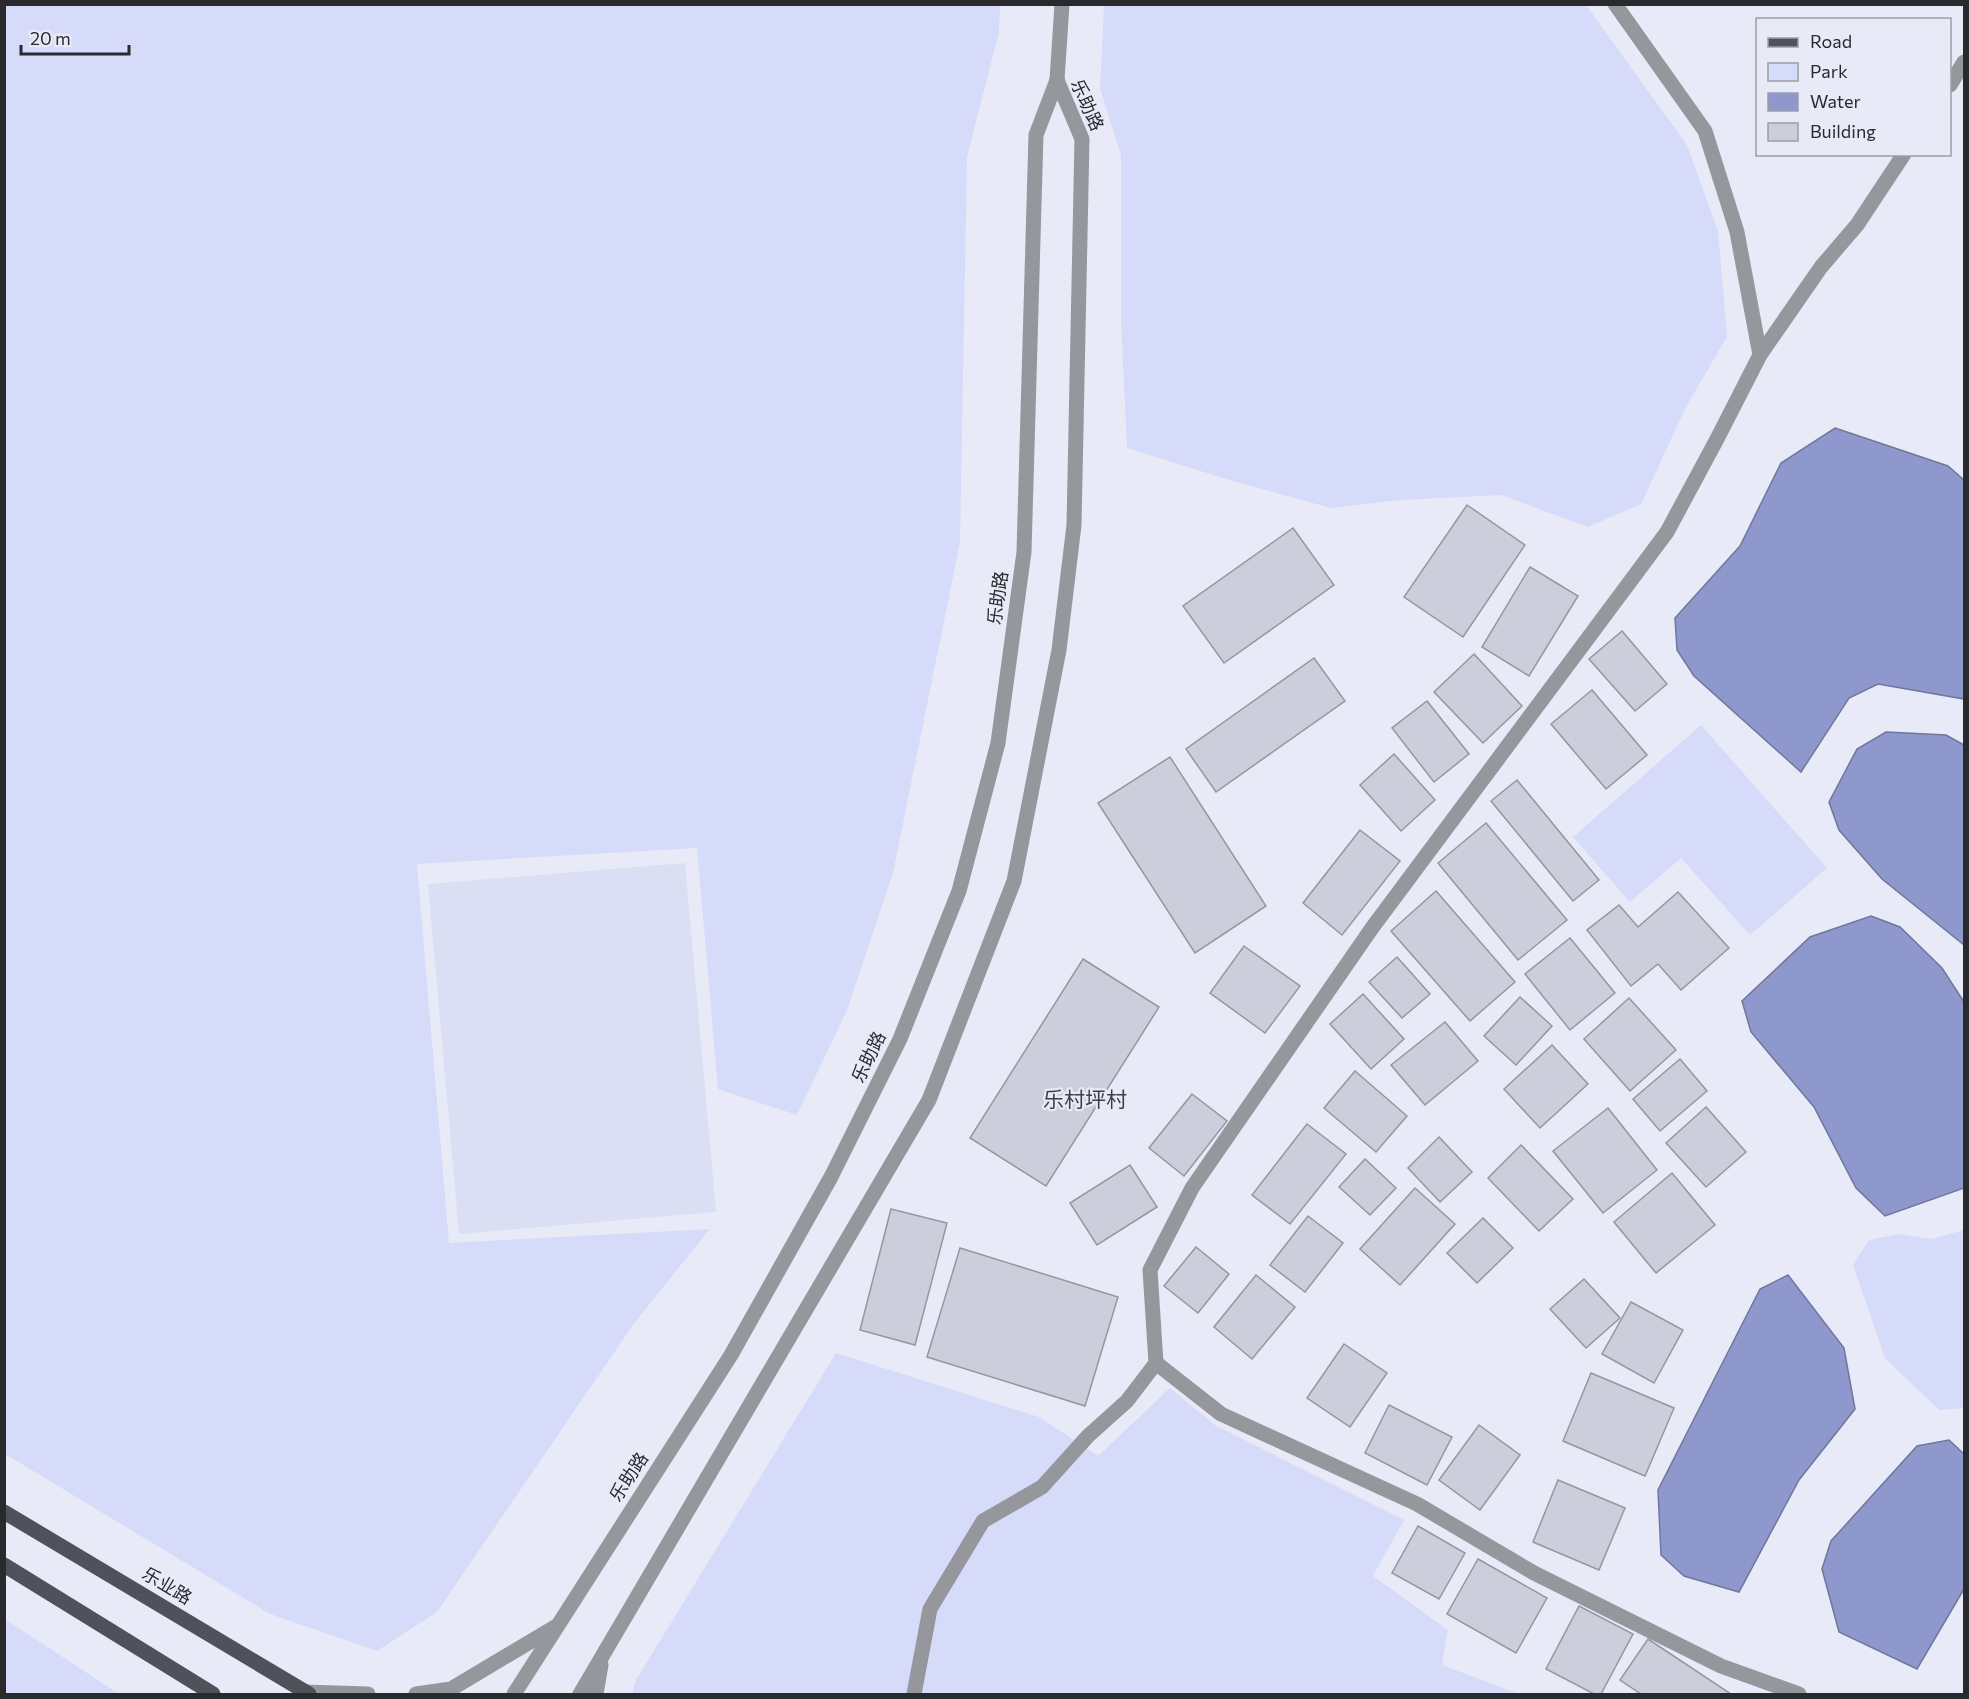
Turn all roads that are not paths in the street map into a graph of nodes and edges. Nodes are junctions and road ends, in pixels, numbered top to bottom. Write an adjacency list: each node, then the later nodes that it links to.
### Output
1 (1062, 4): 4 (street)
2 (1615, 4): 7 (street)
3 (1965, 62): 5 (street)
4 (1057, 80): 11 (street, 乐助路); 12 (street, 乐助路)
5 (1951, 83)
6 (1903, 156): 7 (street)
7 (1760, 355): 8 (street)
8 (1156, 1363): 20 (street); 21 (street)
9 (4, 1512): 13 (main road, 乐业路)
10 (4, 1565): 14 (main road)
11 (558, 1625): 16 (street); 17 (street, 乐助路)
12 (602, 1657): 18 (street, 乐助路); 19 (street)
13 (307, 1693): 15 (street)
14 (213, 1695)
15 (368, 1695)
16 (416, 1695)
17 (514, 1695)
18 (580, 1695)
19 (596, 1695)
20 (914, 1695)
21 (1799, 1695)

